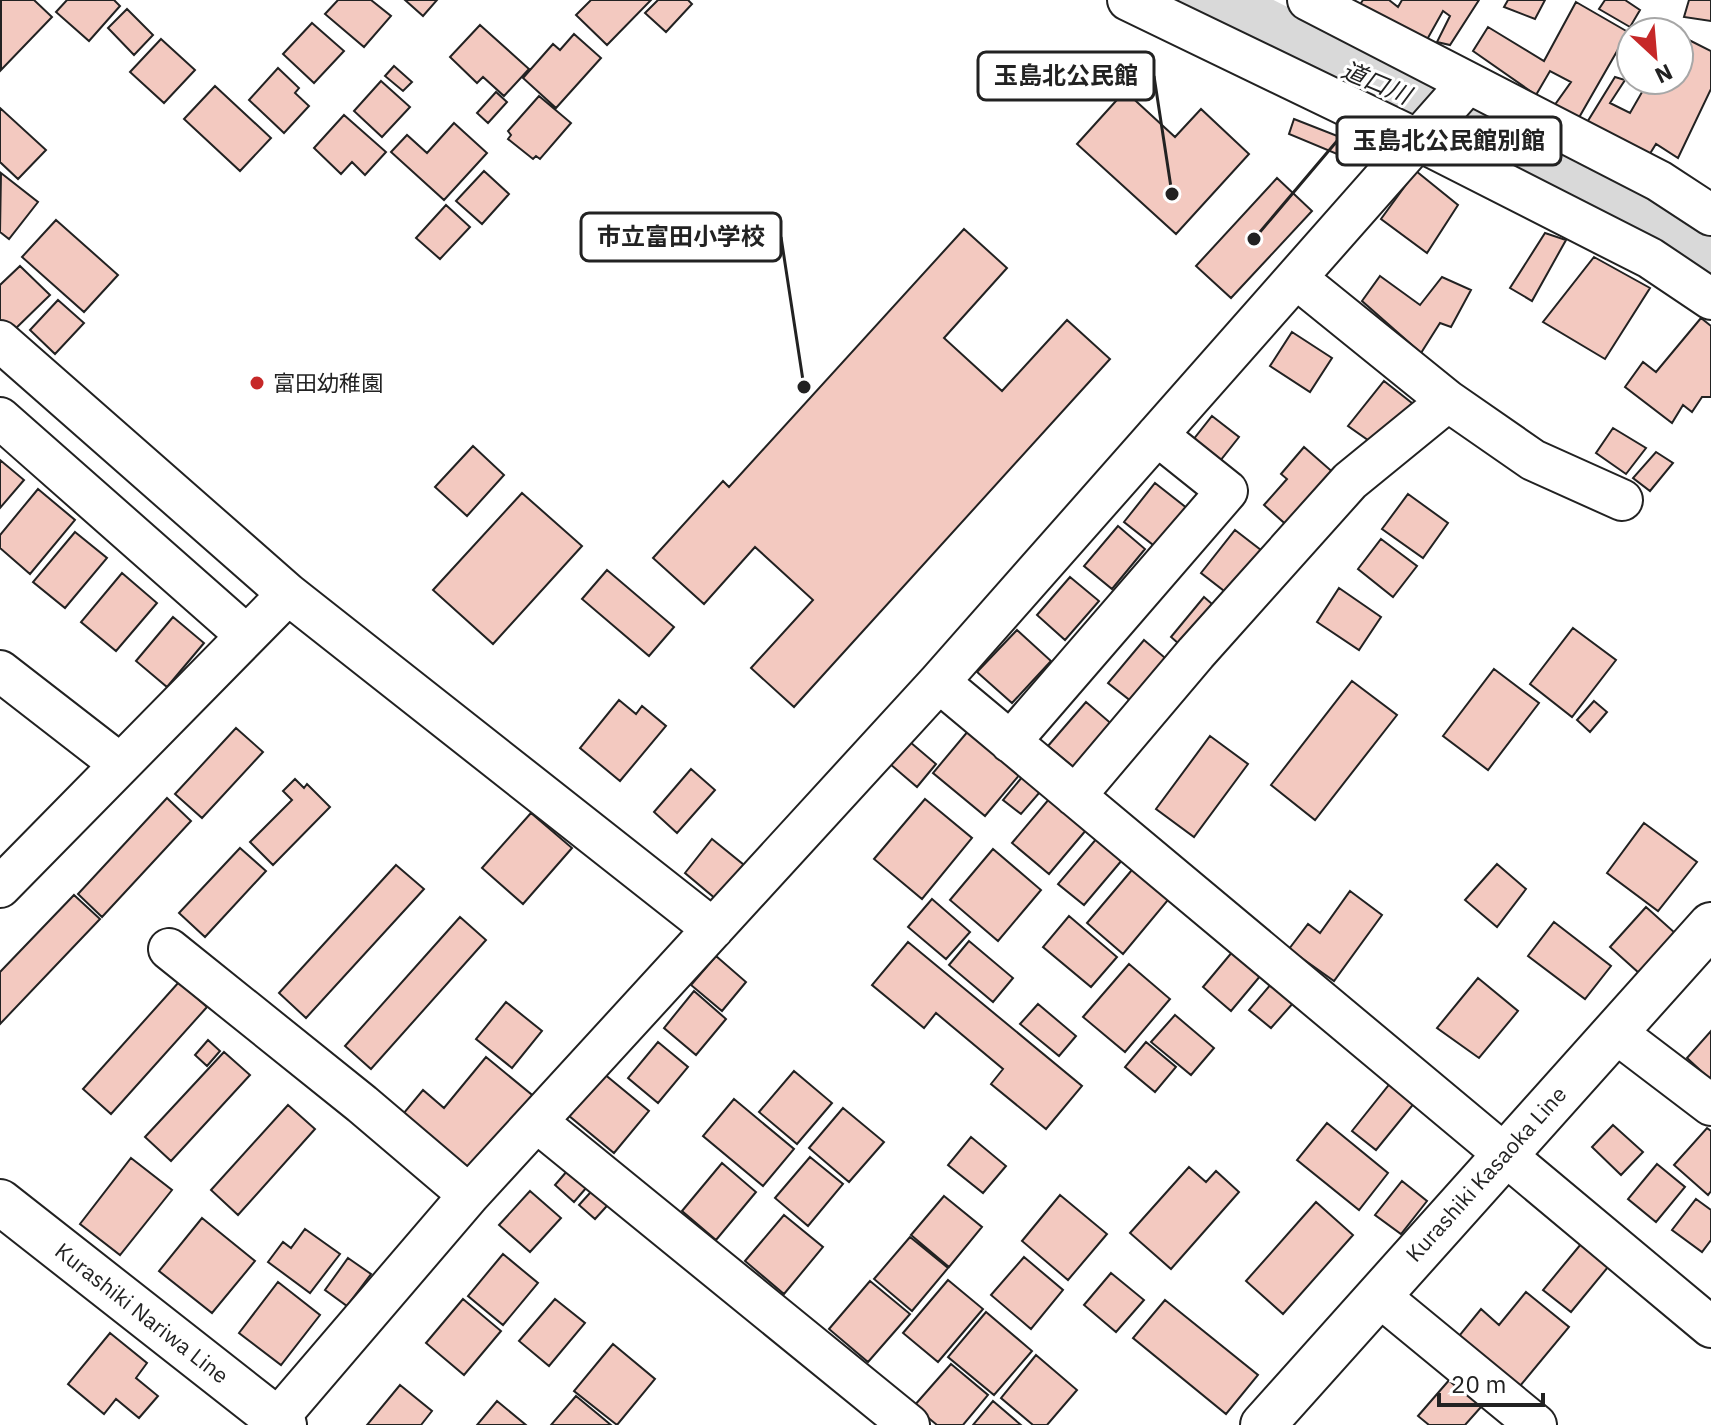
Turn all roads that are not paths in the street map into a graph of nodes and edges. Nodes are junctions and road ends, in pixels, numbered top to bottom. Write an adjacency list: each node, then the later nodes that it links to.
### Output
1 (1128, 0): 4 (street)
2 (1312, 1): 3 (street)
3 (1467, 84): 4 (street); 5 (street)
4 (1420, 138): 6 (street); 7 (street)
5 (1711, 215)
6 (1296, 278): 9 (street); 11 (street)
7 (1711, 299)
8 (0, 341): 13 (street)
9 (1448, 401): 12 (street); 19 (street)
10 (0, 418): 14 (street)
11 (1157, 435): 16 (street); 17 (street)
12 (1622, 500)
13 (288, 594): 14 (street); 22 (street)
14 (246, 635): 18 (street)
15 (0, 671): 18 (street)
16 (939, 682): 17 (street); 22 (street)
17 (1010, 742): 19 (street)
18 (120, 764): 20 (street)
19 (1075, 796): 27 (street)
20 (0, 887)
21 (1711, 925): 24 (main road, Kurashiki Kasaoka Line)
22 (713, 929): 26 (street)
23 (169, 949): 28 (street)
24 (1615, 1032): 25 (street); 27 (main road, Kurashiki Kasaoka Line)
25 (1711, 1105)
26 (537, 1122): 28 (street); 33 (street)
27 (1504, 1154): 30 (main road, Kurashiki Kasaoka Line); 31 (street)
28 (469, 1195): 32 (street)
29 (0, 1202): 32 (main road, Kurashiki Nariwa Line)
30 (1378, 1295): 34 (main road, Kurashiki Kasaoka Line); 35 (street)
31 (1711, 1327)
32 (277, 1423)
33 (909, 1425)
34 (1263, 1425)
35 (1536, 1425)

